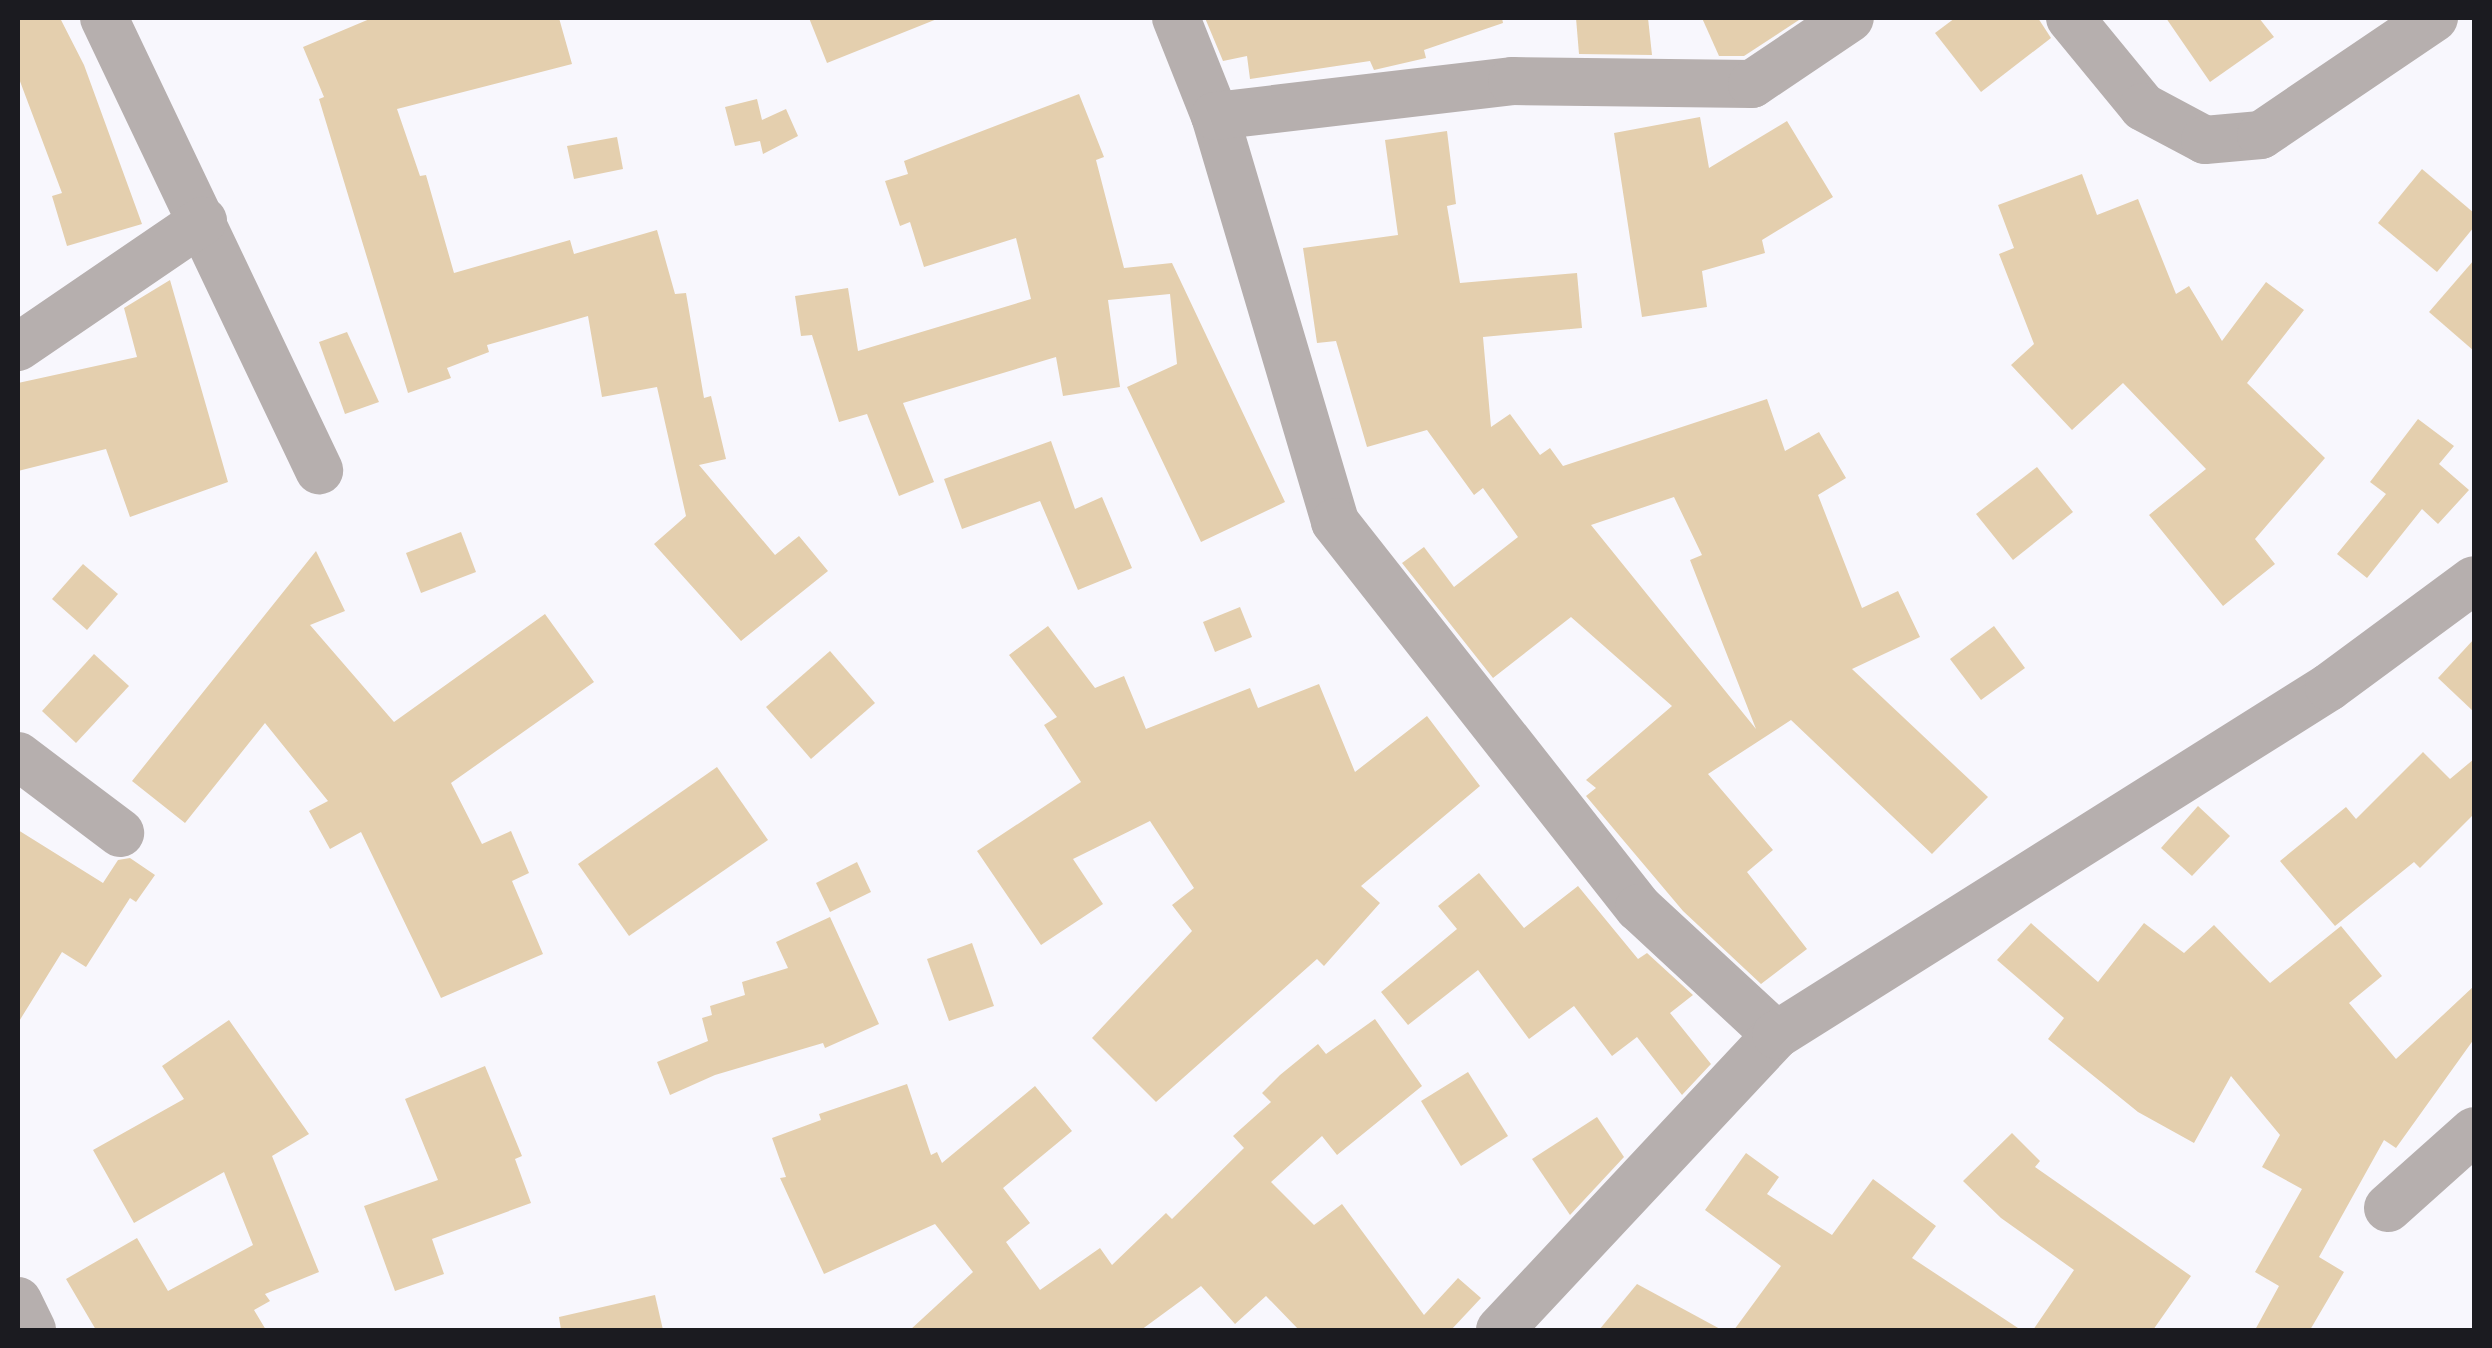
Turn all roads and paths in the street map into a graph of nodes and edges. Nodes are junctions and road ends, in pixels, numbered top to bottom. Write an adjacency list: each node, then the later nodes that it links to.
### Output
1 (104, 18): 7 (street)
2 (1176, 18): 6 (street)
3 (1850, 18): 6 (street)
4 (2070, 18): 5 (street)
5 (2434, 18)
6 (1216, 116): 13 (street)
7 (203, 221): 8 (street); 9 (street)
8 (18, 346)
9 (318, 470)
10 (2474, 580): 13 (street)
11 (18, 756): 12 (street)
12 (120, 833)
13 (1776, 1034): 18 (street)
14 (2474, 1130): 15 (street)
15 (2388, 1208)
16 (18, 1301): 17 (street)
17 (32, 1330)
18 (1500, 1330)

